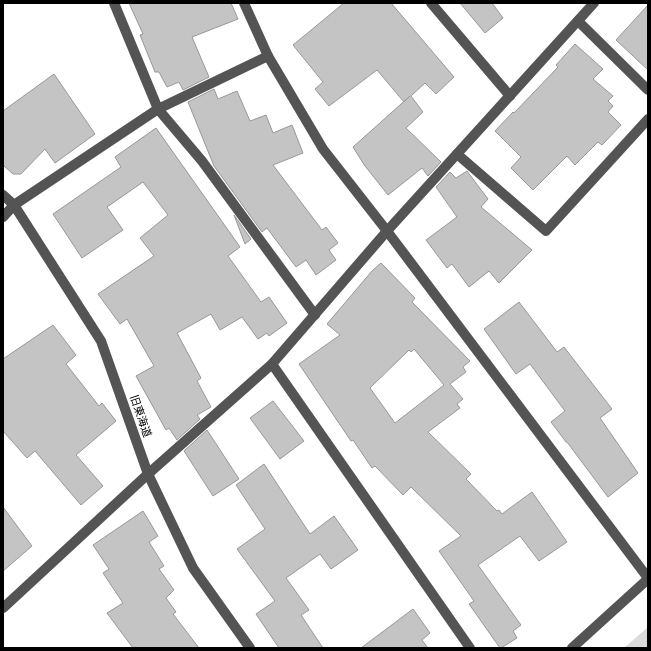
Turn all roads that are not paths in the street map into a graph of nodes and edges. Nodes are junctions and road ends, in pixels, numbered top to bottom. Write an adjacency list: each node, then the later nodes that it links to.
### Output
1 (114, 3): 9 (street)
2 (244, 3): 6 (street)
3 (431, 3): 8 (street)
4 (594, 3): 5 (street)
5 (578, 21): 7 (street); 8 (street)
6 (268, 56): 9 (street); 15 (street)
7 (648, 90)
8 (510, 96): 11 (street)
9 (158, 109): 13 (street); 16 (street)
10 (648, 119): 11 (street)
11 (457, 154): 15 (street)
12 (3, 195): 13 (street, 旧東海道)
13 (14, 205): 14 (street); 18 (street, 旧東海道)
14 (3, 217)
15 (387, 231): 16 (street); 19 (street)
16 (315, 315): 17 (street)
17 (272, 364): 18 (street); 22 (street)
18 (148, 474): 20 (street); 21 (street, 旧東海道)
19 (648, 579): 23 (street)
20 (3, 608)
21 (250, 648)
22 (470, 648)
23 (572, 648)

